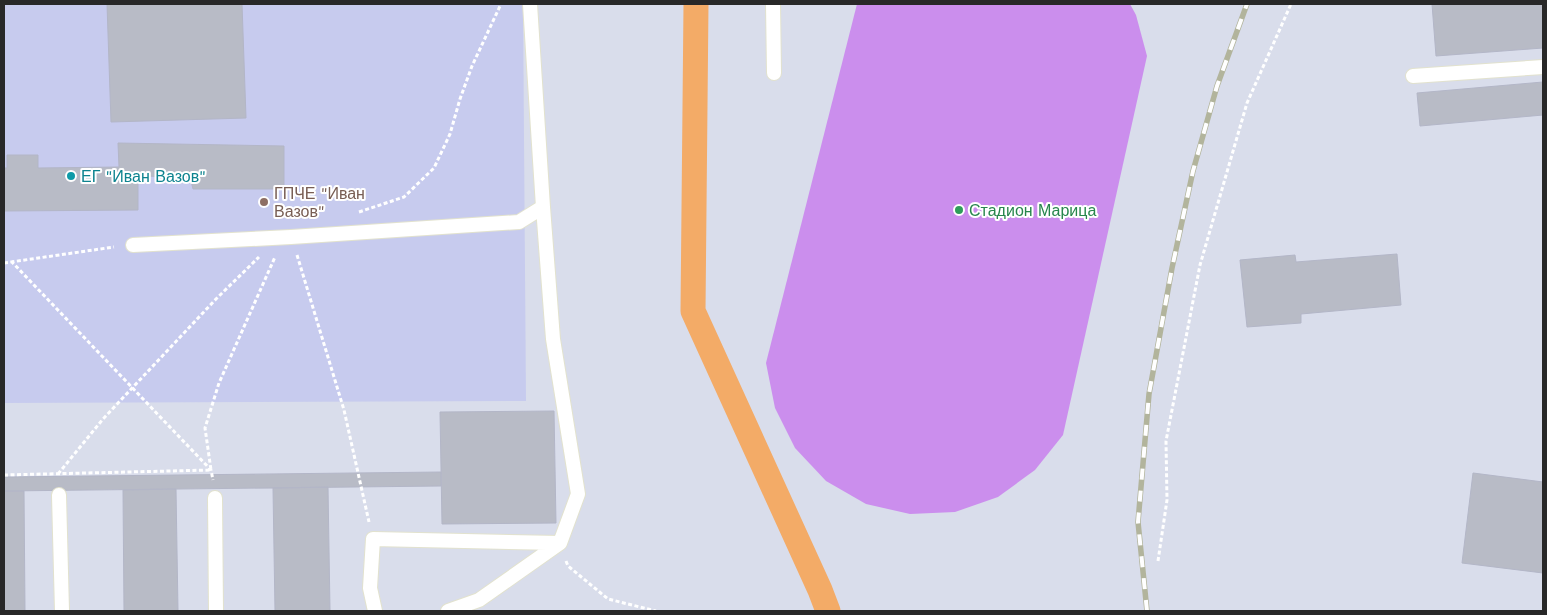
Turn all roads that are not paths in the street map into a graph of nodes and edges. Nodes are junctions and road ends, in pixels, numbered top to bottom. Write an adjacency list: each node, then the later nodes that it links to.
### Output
1 (530, 4): 6 (lane)
2 (773, 4): 4 (lane)
3 (1543, 67): 5 (lane)
4 (774, 73)
5 (1413, 76)
6 (543, 207): 7 (lane); 10 (lane)
7 (133, 245)
8 (59, 495): 11 (lane)
9 (215, 498): 12 (lane)
10 (560, 543): 13 (lane); 14 (lane)
11 (62, 611)
12 (216, 611)
13 (375, 611)
14 (448, 611)

